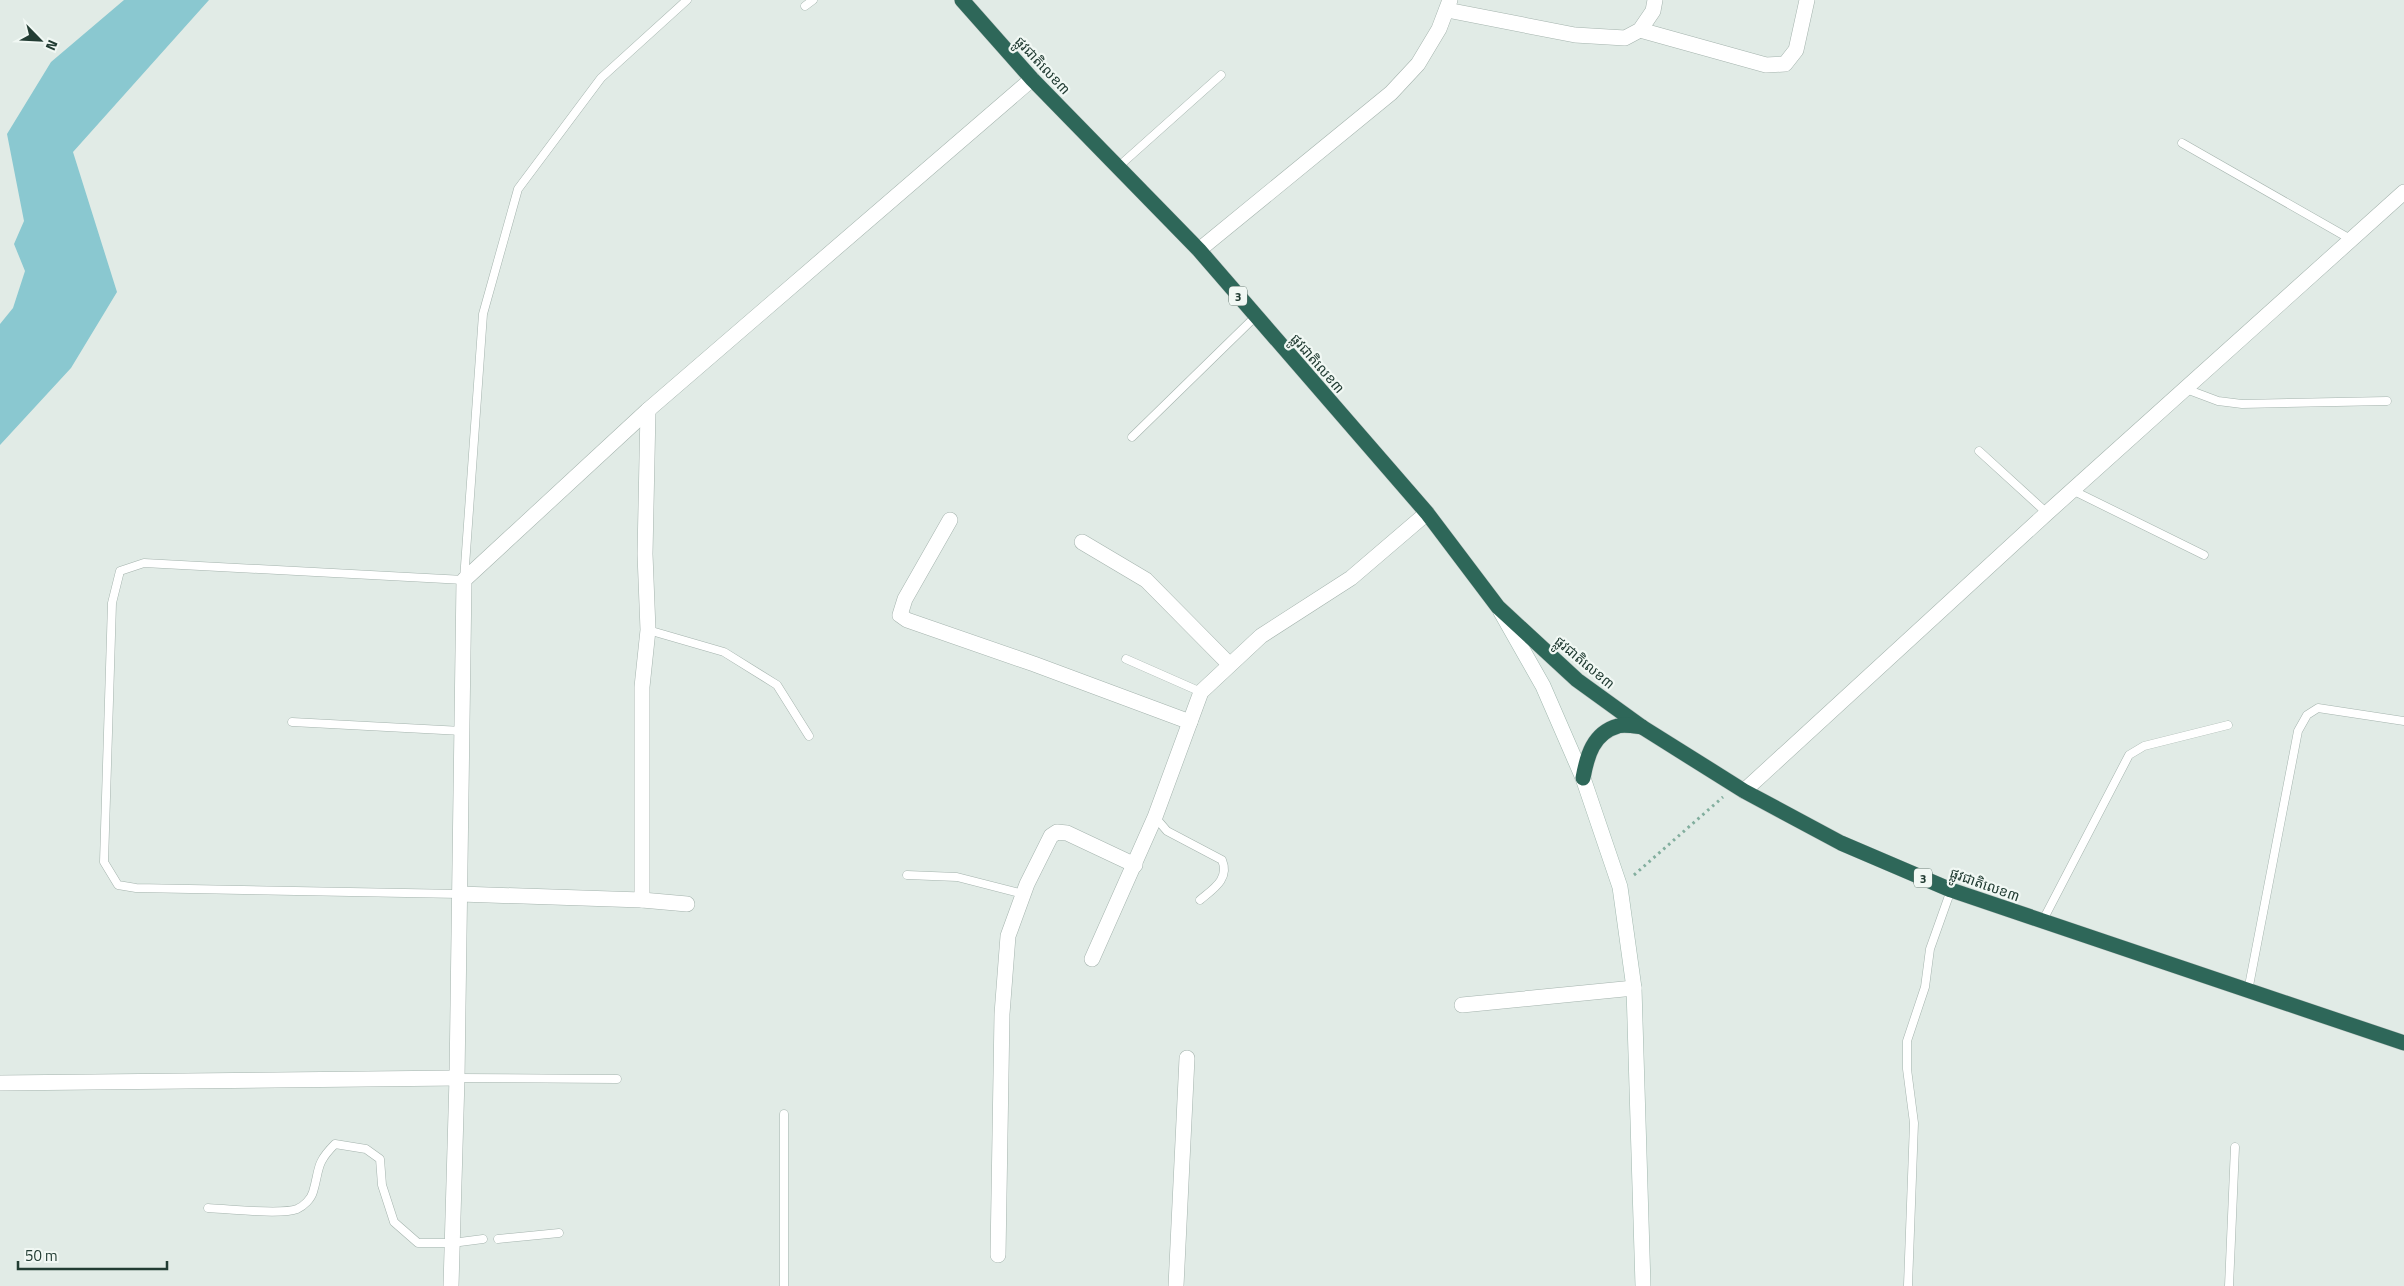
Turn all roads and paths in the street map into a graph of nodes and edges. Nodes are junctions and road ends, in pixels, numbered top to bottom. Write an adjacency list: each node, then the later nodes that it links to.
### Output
1 (687, 0): 28 (lane)
2 (813, 0): 7 (lane)
3 (962, 0): 10 (highway, ផ្លូវជាតិលេខ៣ / 3)
4 (1656, 0): 8 (street)
5 (1807, 0): 8 (street)
6 (1448, 5): 8 (street); 15 (street)
7 (805, 6)
8 (1640, 30)
9 (1221, 75): 12 (lane)
10 (1032, 79): 12 (highway, ផ្លូវជាតិលេខ៣ / 3); 19 (street)
11 (2182, 143): 14 (lane)
12 (1118, 167): 15 (highway, ផ្លូវជាតិលេខ៣ / 3)
13 (2404, 192): 14 (street)
14 (2352, 240): 17 (street)
15 (1199, 250): 16 (highway, ផ្លូវជាតិលេខ៣ / 3)
16 (1256, 316): 20 (lane); 24 (highway, ផ្លូវជាតិលេខ៣ / 3)
17 (2186, 389): 18 (lane); 22 (street)
18 (2387, 400)
19 (648, 410): 28 (street); 30 (street)
20 (1132, 437)
21 (1979, 451): 23 (lane)
22 (2072, 490): 23 (street); 27 (lane)
23 (2047, 512): 42 (street)
24 (1427, 514): 29 (highway, ផ្លូវជាតិលេខ៣ / 3); 32 (street)
25 (950, 520): 36 (street)
26 (1082, 542): 32 (street)
27 (2204, 555)
28 (464, 580): 39 (street); 48 (lane)
29 (1498, 607): 38 (highway, ផ្លូវជាតិលេខ៣ / 3); 41 (street)
30 (648, 630): 40 (lane); 50 (street)
31 (1126, 660): 33 (lane)
32 (1229, 664): 33 (street)
33 (1201, 692): 36 (street)
34 (2404, 721): 56 (lane)
35 (292, 722): 39 (lane)
36 (1190, 722): 43 (street)
37 (2228, 725): 53 (lane)
38 (1642, 727): 41 (highway); 42 (highway, ផ្លូវជាតិលេខ៣ / 3)
39 (462, 731): 48 (street)
40 (809, 736)
41 (1583, 778): 46 (street)
42 (1739, 788): 46 (path); 47 (highway, ផ្លូវជាតិលេខ៣ / 3)
43 (1155, 817): 44 (street); 51 (lane)
44 (1135, 865): 49 (street); 54 (street)
45 (908, 875): 49 (lane)
46 (1620, 887): 55 (street)
47 (1951, 890): 53 (highway, ផ្លូវជាតិលេខ៣ / 3); 71 (lane)
48 (460, 894): 50 (street); 60 (street)
49 (1023, 894): 70 (street)
50 (642, 900): 52 (street)
51 (1200, 900)
52 (688, 904)
53 (2042, 922): 56 (highway, ផ្លូវជាតិលេខ៣ / 3)
54 (1092, 959)
55 (1634, 988): 57 (street); 75 (street)
56 (2248, 991): 58 (highway, ផ្លូវជាតិលេខ៣ / 3)
57 (1462, 1005)
58 (2404, 1043)
59 (1187, 1058): 74 (street)
60 (457, 1078): 61 (lane); 62 (street); 69 (street)
61 (617, 1079)
62 (0, 1083)
63 (784, 1114): 73 (lane)
64 (2235, 1147): 76 (lane)
65 (208, 1208): 69 (lane)
66 (559, 1233): 68 (lane)
67 (483, 1239): 69 (lane)
68 (498, 1239)
69 (452, 1243): 72 (street)
70 (998, 1255)
71 (1908, 1285)
72 (451, 1286)
73 (784, 1286)
74 (1176, 1286)
75 (1643, 1286)
76 (2229, 1286)

